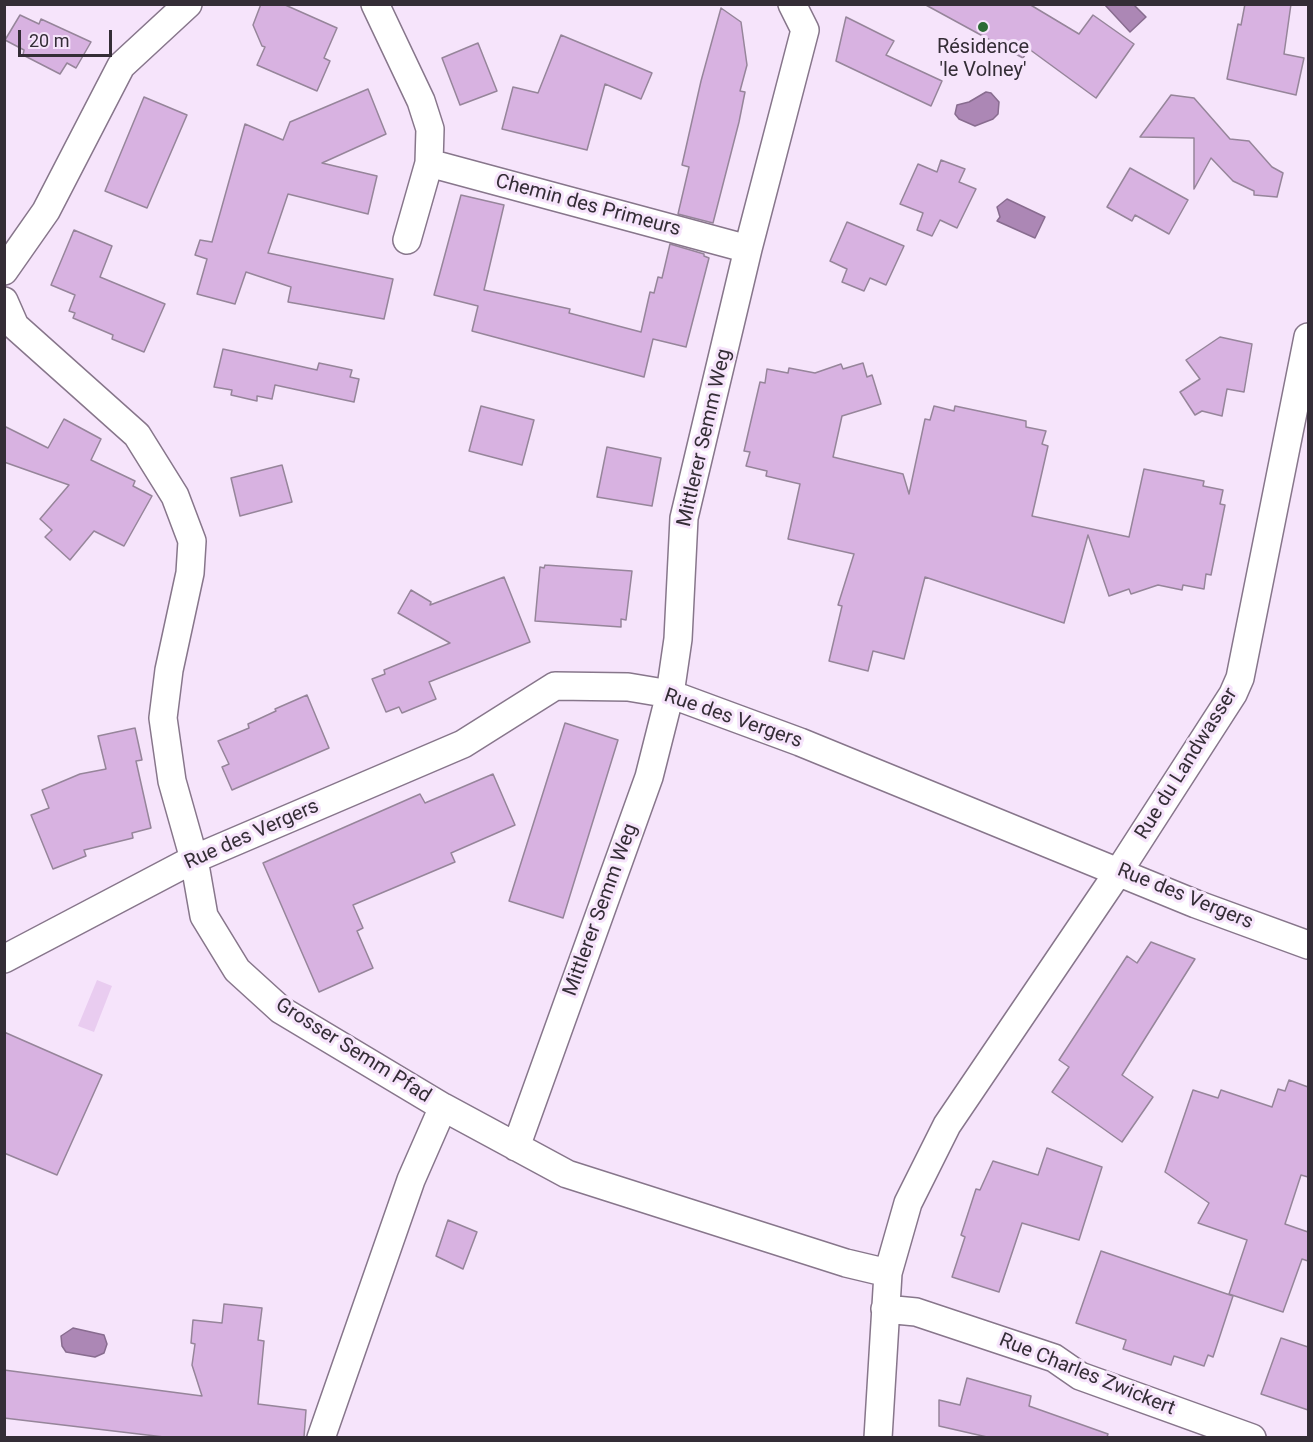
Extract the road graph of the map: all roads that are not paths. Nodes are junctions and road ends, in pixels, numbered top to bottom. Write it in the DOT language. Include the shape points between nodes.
graph roads {
  1 [pos="188,4"];
  2 [pos="375,4"];
  3 [pos="792,4"];
  4 [pos="429,163"];
  5 [pos="406,240"];
  6 [pos="748,249"];
  7 [pos="4,271"];
  8 [pos="4,301"];
  9 [pos="1308,337"];
  10 [pos="670,694"];
  11 [pos="194,859"];
  12 [pos="1119,871"];
  13 [pos="1308,945"];
  14 [pos="4,959"];
  15 [pos="443,1107"];
  16 [pos="516,1147"];
  17 [pos="888,1273"];
  18 [pos="885,1309"];
  19 [pos="321,1437"];
  20 [pos="878,1437"];
  21 [pos="1252,1437"];
  1 -- 7 [label="street" via="121,66 46,211"];
  2 -- 4 [label="street" via="421,101 430,129"];
  3 -- 6 [label="street, Mittlerer Semm Weg" via="805,30"];
  4 -- 5 [label="street"];
  4 -- 6 [label="street, Chemin des Primeurs"];
  6 -- 10 [label="street, Mittlerer Semm Weg" via="683,526 678,639"];
  8 -- 11 [label="street, Grosser Semm Pfad" via="15,327 137,435 175,496 192,542 190,573 163,718 172,781"];
  9 -- 12 [label="street, Rue du Landwasser" via="1240,678"];
  10 -- 11 [label="street, Rue des Vergers" via="628,687 555,686 463,744"];
  10 -- 12 [label="street, Rue des Vergers" via="800,742"];
  10 -- 16 [label="street, Mittlerer Semm Weg" via="649,777"];
  11 -- 14 [label="street, Rue des Vergers"];
  11 -- 15 [label="street, Grosser Semm Pfad" via="204,916 237,970 281,1010"];
  12 -- 13 [label="street, Rue des Vergers"];
  12 -- 17 [label="street, Rue du Landwasser" via="947,1125 908,1203"];
  15 -- 16 [label="street, Grosser Semm Pfad"];
  15 -- 19 [label="street, Grosser Semm Pfad" via="411,1180"];
  16 -- 17 [label="street, Grosser Semm Pfad" via="567,1174"];
  17 -- 18 [label="street"];
  18 -- 20 [label="street"];
  18 -- 21 [label="street, Rue Charles Zwickert" via="916,1312 1054,1358 1080,1376"];
}
